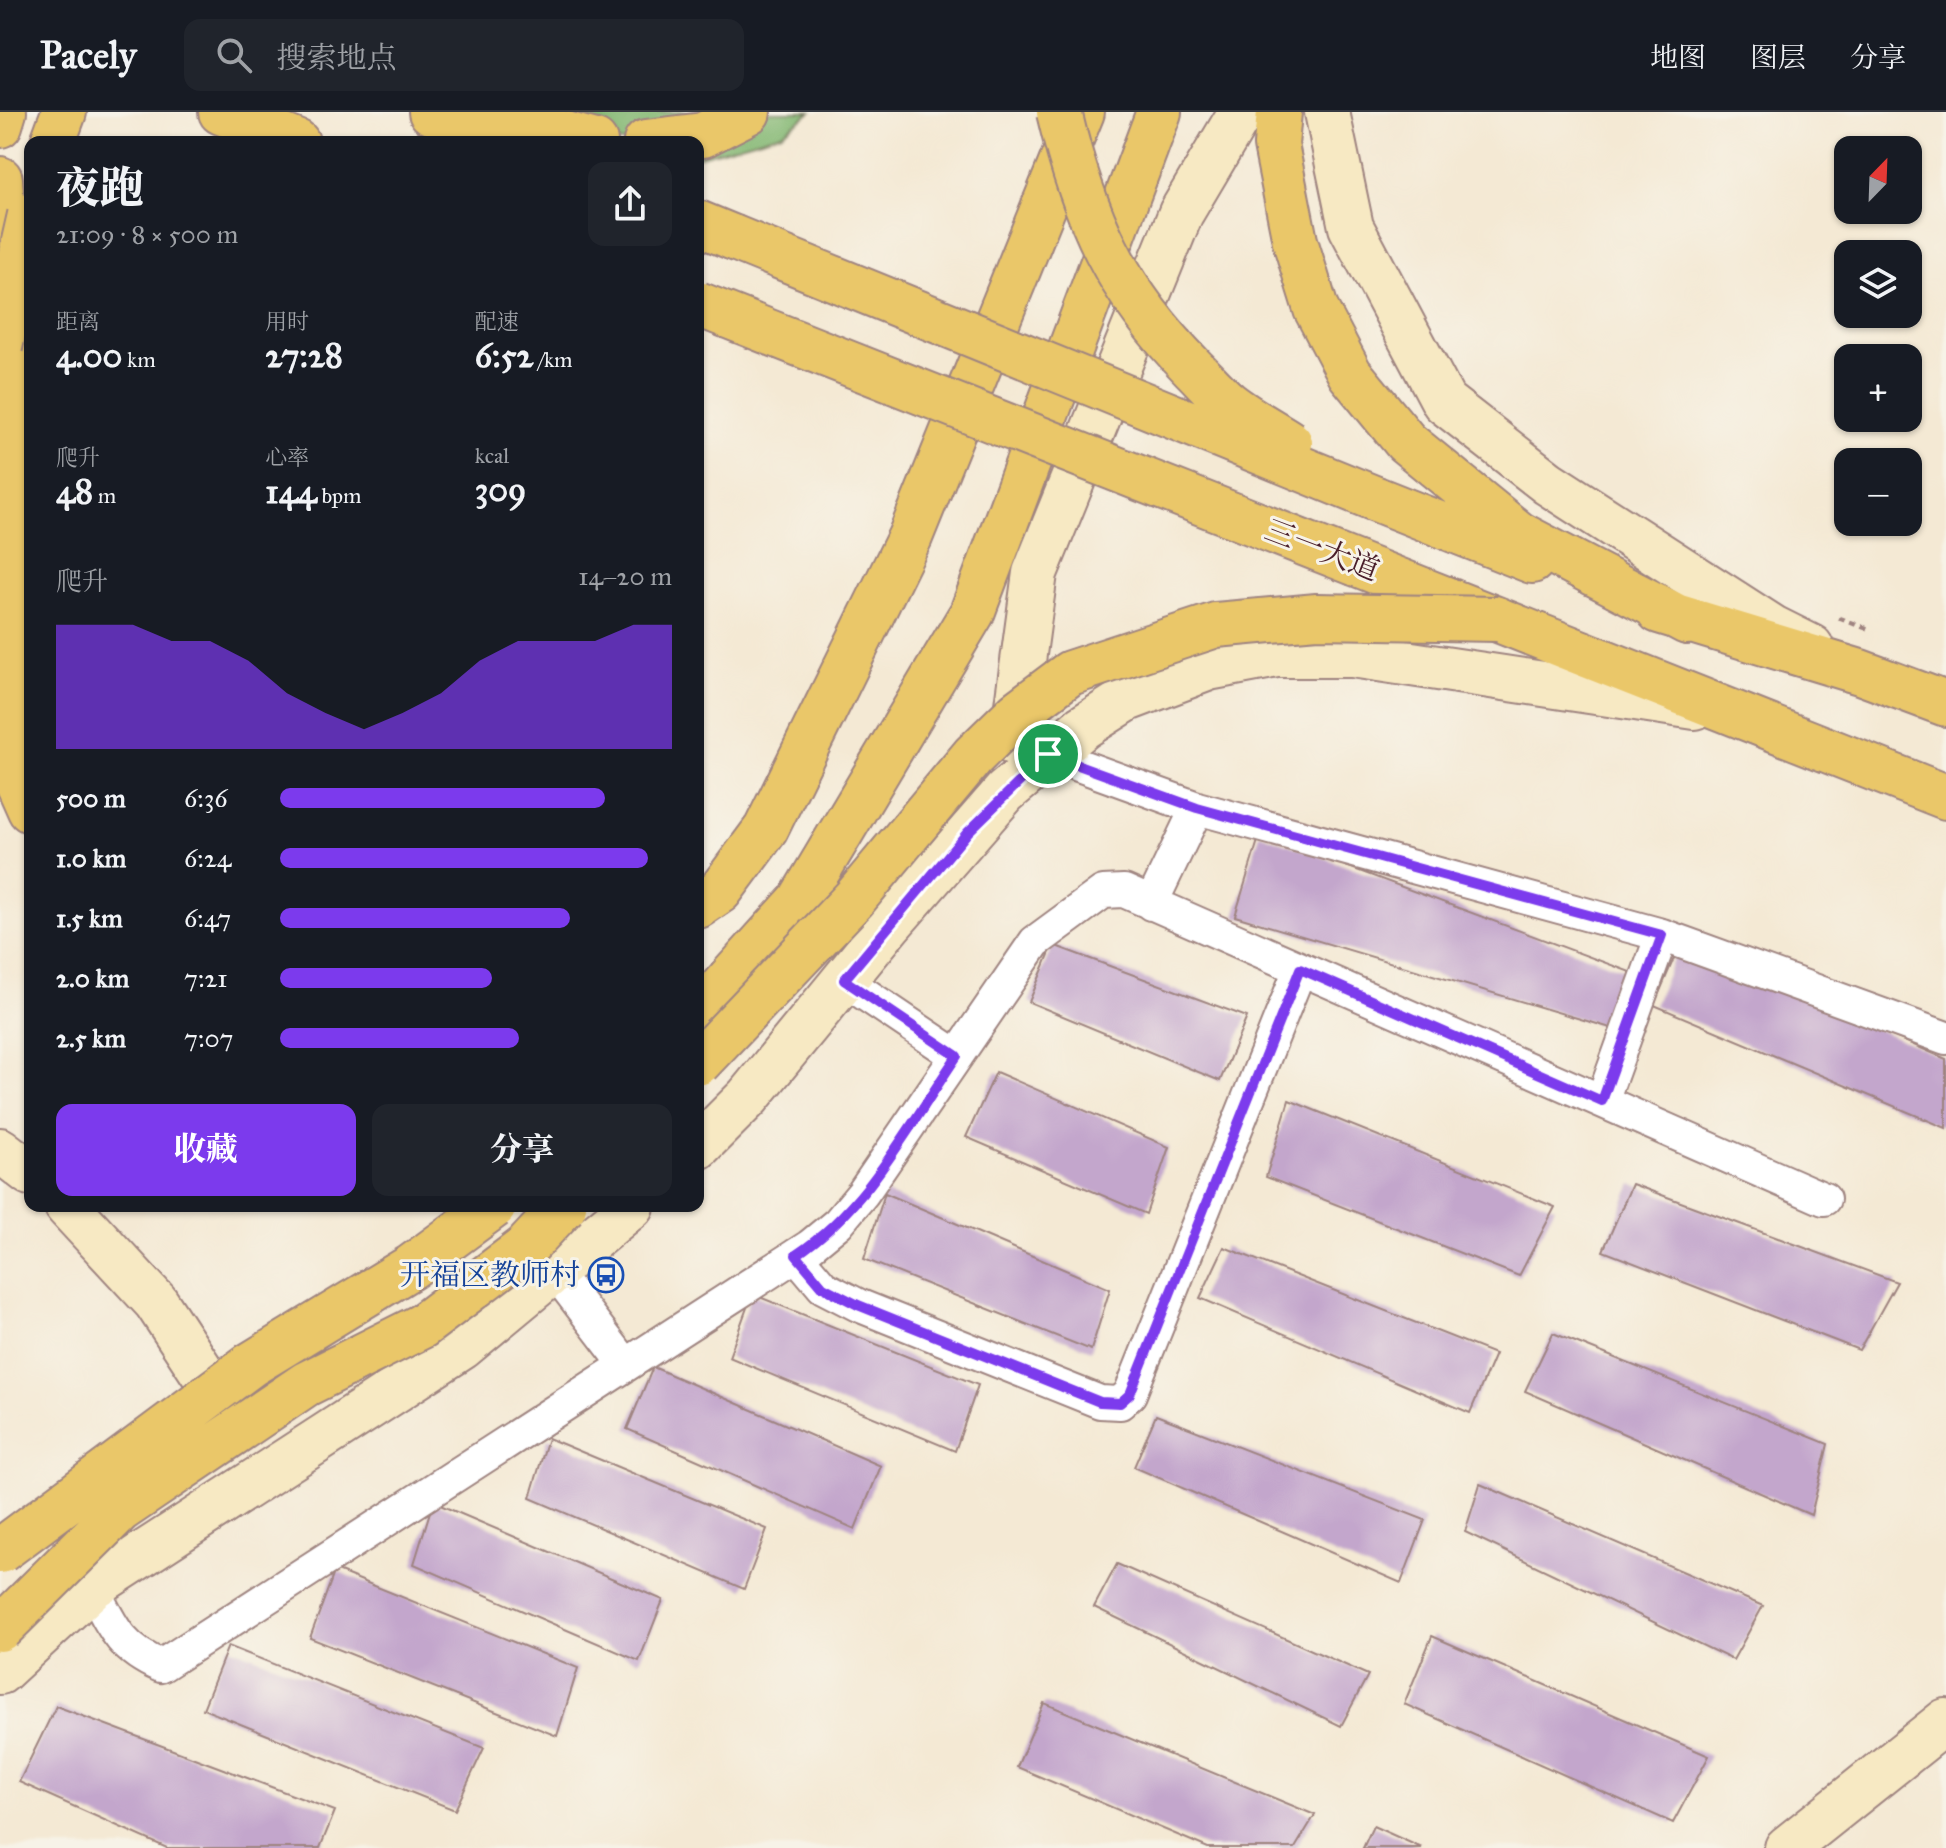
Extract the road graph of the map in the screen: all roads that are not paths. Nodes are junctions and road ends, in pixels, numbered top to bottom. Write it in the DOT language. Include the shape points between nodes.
graph roads {
  1 [pos="4,112"];
  2 [pos="64,112"];
  3 [pos="221,112"];
  4 [pos="431,112"];
  5 [pos="485,112"];
  6 [pos="748,112"];
  7 [pos="1059,112"];
  8 [pos="1082,112"];
  9 [pos="1159,112"];
  10 [pos="1241,112"];
  11 [pos="1279,112"];
  12 [pos="1327,112"];
  13 [pos="0,125"];
  14 [pos="55,136"];
  15 [pos="282,136"];
  16 [pos="489,136"];
  17 [pos="573,136"];
  18 [pos="695,136"];
  19 [pos="0,179"];
  20 [pos="715,230"];
  21 [pos="24,241"];
  22 [pos="704,306"];
  23 [pos="0,347"];
  24 [pos="1376,499"];
  25 [pos="1497,619"];
  26 [pos="1687,622"];
  27 [pos="1860,672"];
  28 [pos="1946,704"];
  29 [pos="1748,716"];
  30 [pos="1048,754"];
  31 [pos="1005,792"];
  32 [pos="24,796"];
  33 [pos="1946,797"];
  34 [pos="1197,808"];
  35 [pos="800,901"];
  36 [pos="704,902"];
  37 [pos="1151,904"];
  38 [pos="1662,935"];
  39 [pos="1300,969"];
  40 [pos="704,976"];
  41 [pos="844,980"];
  42 [pos="704,1007"];
  43 [pos="1946,1038"];
  44 [pos="957,1056"];
  45 [pos="704,1057"];
  46 [pos="1602,1101"];
  47 [pos="704,1141"];
  48 [pos="0,1150"];
  49 [pos="24,1168"];
  50 [pos="1824,1199"];
  51 [pos="73,1212"];
  52 [pos="486,1212"];
  53 [pos="558,1212"];
  54 [pos="625,1212"];
  55 [pos="796,1255"];
  56 [pos="555,1272"];
  57 [pos="626,1365"];
  58 [pos="266,1471"];
  59 [pos="0,1551"];
  60 [pos="92,1587"];
  61 [pos="0,1629"];
  62 [pos="0,1672"];
  63 [pos="1946,1721"];
  64 [pos="1787,1848"];
  1 -- 13 [label="highway"];
  2 -- 14 [label="highway"];
  3 -- 15 [label="highway"];
  4 -- 16 [label="highway"];
  5 -- 17 [label="highway"];
  6 -- 18 [label="highway"];
  7 -- 24 [label="highway, bridge" via="1095,232 1132,296 1170,345 1227,402"];
  8 -- 36 [label="highway" via="910,537 766,829 720,891"];
  9 -- 35 [label="highway" via="972,613"];
  10 -- 31 [label="street" via="1181,213 1035,573"];
  11 -- 26 [label="highway" via="1276,145 1295,241 1316,309 1350,374 1406,442 1519,534"];
  12 -- 27 [label="street" via="1351,227 1444,402 1548,483 1773,628"];
  19 -- 32 [label="highway" via="19,444 6,586 6,756"];
  20 -- 24 [label="highway, bridge"];
  21 -- 23 [label="highway, bridge"];
  22 -- 25 [label="highway, 三一大道, bridge"];
  24 -- 26 [label="highway"];
  25 -- 29 [label="highway, 三一大道"];
  25 -- 45 [label="highway, bridge" via="1317,616 1216,625 1070,673 1018,712 973,756 854,899"];
  26 -- 27 [label="highway"];
  27 -- 28 [label="highway"];
  29 -- 30 [label="street" via="1352,655 1277,655 1209,668 1127,699"];
  29 -- 33 [label="highway, 三一大道"];
  30 -- 31 [label="street"];
  30 -- 34 [label="street"];
  31 -- 41 [label="street"];
  34 -- 37 [label="street"];
  34 -- 38 [label="street"];
  35 -- 40 [label="highway"];
  35 -- 42 [label="highway"];
  37 -- 39 [label="street"];
  37 -- 44 [label="street" via="1124,891 1103,892 1053,926 1035,942"];
  38 -- 43 [label="street"];
  38 -- 46 [label="street"];
  39 -- 46 [label="street"];
  39 -- 55 [label="street" via="1130,1394 1120,1403 1100,1402 858,1305 823,1287"];
  41 -- 44 [label="street"];
  41 -- 47 [label="street" via="748,1097"];
  44 -- 55 [label="street" via="863,1193 838,1223"];
  46 -- 50 [label="street"];
  48 -- 49 [label="street"];
  51 -- 58 [label="street" via="156,1302"];
  52 -- 59 [label="highway, bridge" via="411,1267 250,1365"];
  53 -- 61 [label="highway, bridge" via="525,1248 422,1326 306,1384 120,1510"];
  54 -- 56 [label="street"];
  55 -- 57 [label="street"];
  56 -- 57 [label="street"];
  56 -- 58 [label="street" via="462,1347"];
  57 -- 60 [label="street" via="161,1666 136,1656 119,1639"];
  58 -- 60 [label="street"];
  60 -- 62 [label="street"];
  63 -- 64 [label="street"];
}
